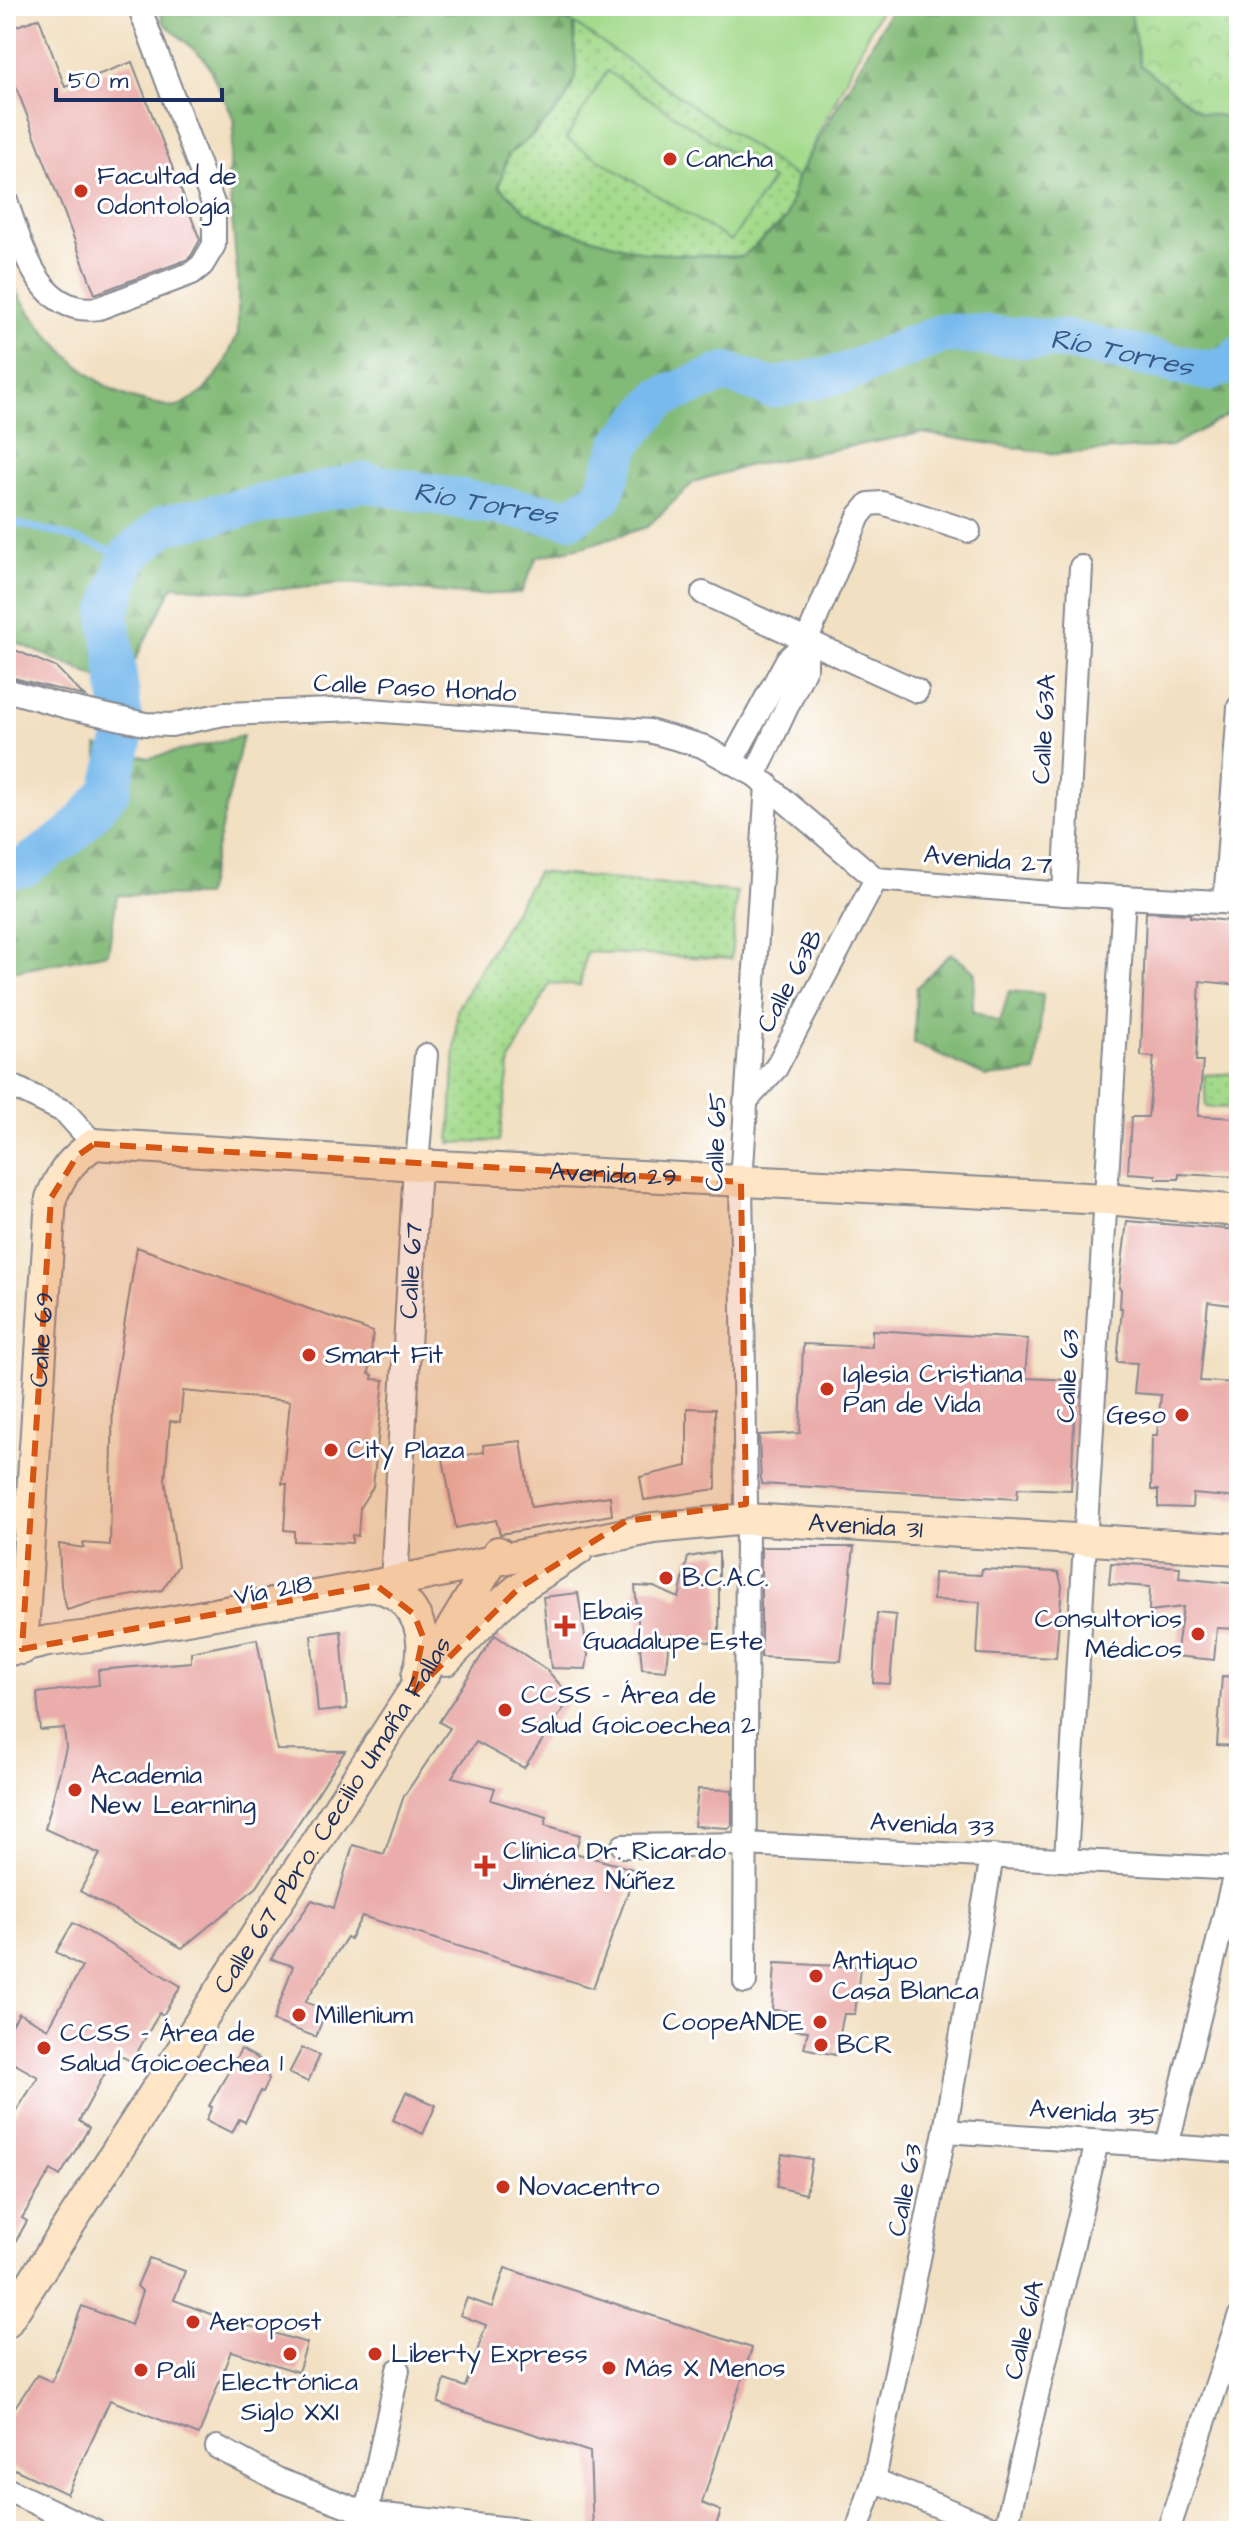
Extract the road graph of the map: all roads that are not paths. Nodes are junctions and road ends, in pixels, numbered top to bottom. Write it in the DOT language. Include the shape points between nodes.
graph roads {
  1 [pos="139,6"];
  2 [pos="6,201"];
  3 [pos="969,531"];
  4 [pos="1081,567"];
  5 [pos="703,593"];
  6 [pos="806,642"];
  7 [pos="6,690"];
  8 [pos="917,691"];
  9 [pos="1239,711"];
  10 [pos="732,761"];
  11 [pos="761,779"];
  12 [pos="876,879"];
  13 [pos="1064,894"];
  14 [pos="1124,897"];
  15 [pos="1232,903"];
  16 [pos="426,1055"];
  17 [pos="6,1083"];
  18 [pos="745,1102"];
  19 [pos="94,1144"];
  20 [pos="417,1165"];
  21 [pos="741,1182"];
  22 [pos="1106,1199"];
  23 [pos="1239,1211"];
  24 [pos="746,1511"];
  25 [pos="1239,1529"];
  26 [pos="1086,1530"];
  27 [pos="595,1540"];
  28 [pos="1239,1549"];
  29 [pos="497,1557"];
  30 [pos="388,1578"];
  31 [pos="25,1647"];
  32 [pos="411,1695"];
  33 [pos="745,1844"];
  34 [pos="623,1846"];
  35 [pos="992,1856"];
  36 [pos="1066,1859"];
  37 [pos="1238,1869"];
  38 [pos="745,1982"];
  39 [pos="945,2131"];
  40 [pos="1097,2142"];
  41 [pos="1167,2146"];
  42 [pos="1239,2151"];
  43 [pos="1239,2317"];
  44 [pos="6,2323"];
  45 [pos="398,2370"];
  46 [pos="217,2447"];
  47 [pos="874,2480"];
  48 [pos="6,2489"];
  49 [pos="364,2522"];
  50 [pos="521,2530"];
  51 [pos="94,2531"];
  52 [pos="857,2531"];
  53 [pos="999,2531"];
  54 [pos="1005,2531"];
  55 [pos="1168,2531"];
  1 -- 2 [label="street" via="214,206 214,245 202,265 99,308 74,306 41,285 33,273"];
  3 -- 6 [label="street, Calle 65" via="882,503 869,504 859,516"];
  4 -- 13 [label="street, Calle 63A"];
  5 -- 6 [label="street"];
  6 -- 8 [label="street"];
  6 -- 10 [label="street, Calle 65" via="787,660"];
  6 -- 11 [label="street, Calle 65" via="806,666"];
  7 -- 10 [label="street, Calle Paso Hondo" via="145,724 171,725 224,714 357,709 649,731"];
  9 -- 15 [label="street"];
  10 -- 11 [label="street, Calle Paso Hondo"];
  11 -- 12 [label="street"];
  11 -- 18 [label="street, Calle 65"];
  12 -- 13 [label="street, Avenida 27"];
  12 -- 18 [label="street, Calle 63B" via="776,1068"];
  13 -- 14 [label="street, Avenida 27"];
  14 -- 15 [label="street, Avenida 27"];
  14 -- 22 [label="street, Calle 63"];
  16 -- 20 [label="street, Calle 67"];
  17 -- 19 [label="street" via="65,1112"];
  18 -- 21 [label="street, Calle 65"];
  19 -- 20 [label="main road, Avenida 29"];
  19 -- 31 [label="main road, Calle 69" via="62,1173 51,1198"];
  20 -- 21 [label="main road, Avenida 29"];
  20 -- 30 [label="street, Calle 67"];
  21 -- 22 [label="main road, Avenida 29"];
  21 -- 24 [label="street, Calle 65"];
  22 -- 23 [label="main road, Avenida 29"];
  22 -- 26 [label="street, Calle 63"];
  24 -- 26 [label="main road, Avenida 31"];
  24 -- 27 [label="main road, Avenida 31"];
  24 -- 29 [label="main road, Avenida 31" via="651,1516"];
  24 -- 33 [label="street, Calle 65"];
  25 -- 26 [label="main road, Avenida 31"];
  26 -- 28 [label="main road, Avenida 31"];
  26 -- 36 [label="street, Calle 63"];
  27 -- 29 [label="main road, Avenida 31"];
  27 -- 32 [label="main road" via="519,1588"];
  29 -- 30 [label="main road, Vía 218"];
  29 -- 32 [label="main road, Calle 67 Pbro. Cecilio Umaña Fallas"];
  30 -- 31 [label="main road, Vía 218"];
  30 -- 32 [label="main road" via="423,1637 422,1662"];
  32 -- 44 [label="main road, Calle 67 Pbro. Cecilio Umaña Fallas"];
  33 -- 34 [label="street, Avenida 33"];
  33 -- 35 [label="street, Avenida 33"];
  33 -- 38 [label="street, Calle 65"];
  35 -- 36 [label="street, Avenida 33"];
  35 -- 39 [label="street, Calle 63"];
  36 -- 37 [label="street, Avenida 33"];
  37 -- 41 [label="street"];
  39 -- 40 [label="street, Avenida 35"];
  39 -- 47 [label="street, Calle 63"];
  40 -- 41 [label="street, Avenida 35"];
  40 -- 54 [label="street, Calle 61A"];
  41 -- 42 [label="street, Avenida 35"];
  43 -- 55 [label="street"];
  45 -- 49 [label="street"];
  46 -- 49 [label="street"];
  47 -- 52 [label="street, Calle 63"];
  47 -- 53 [label="street"];
  48 -- 51 [label="street"];
  49 -- 50 [label="street"];
}
